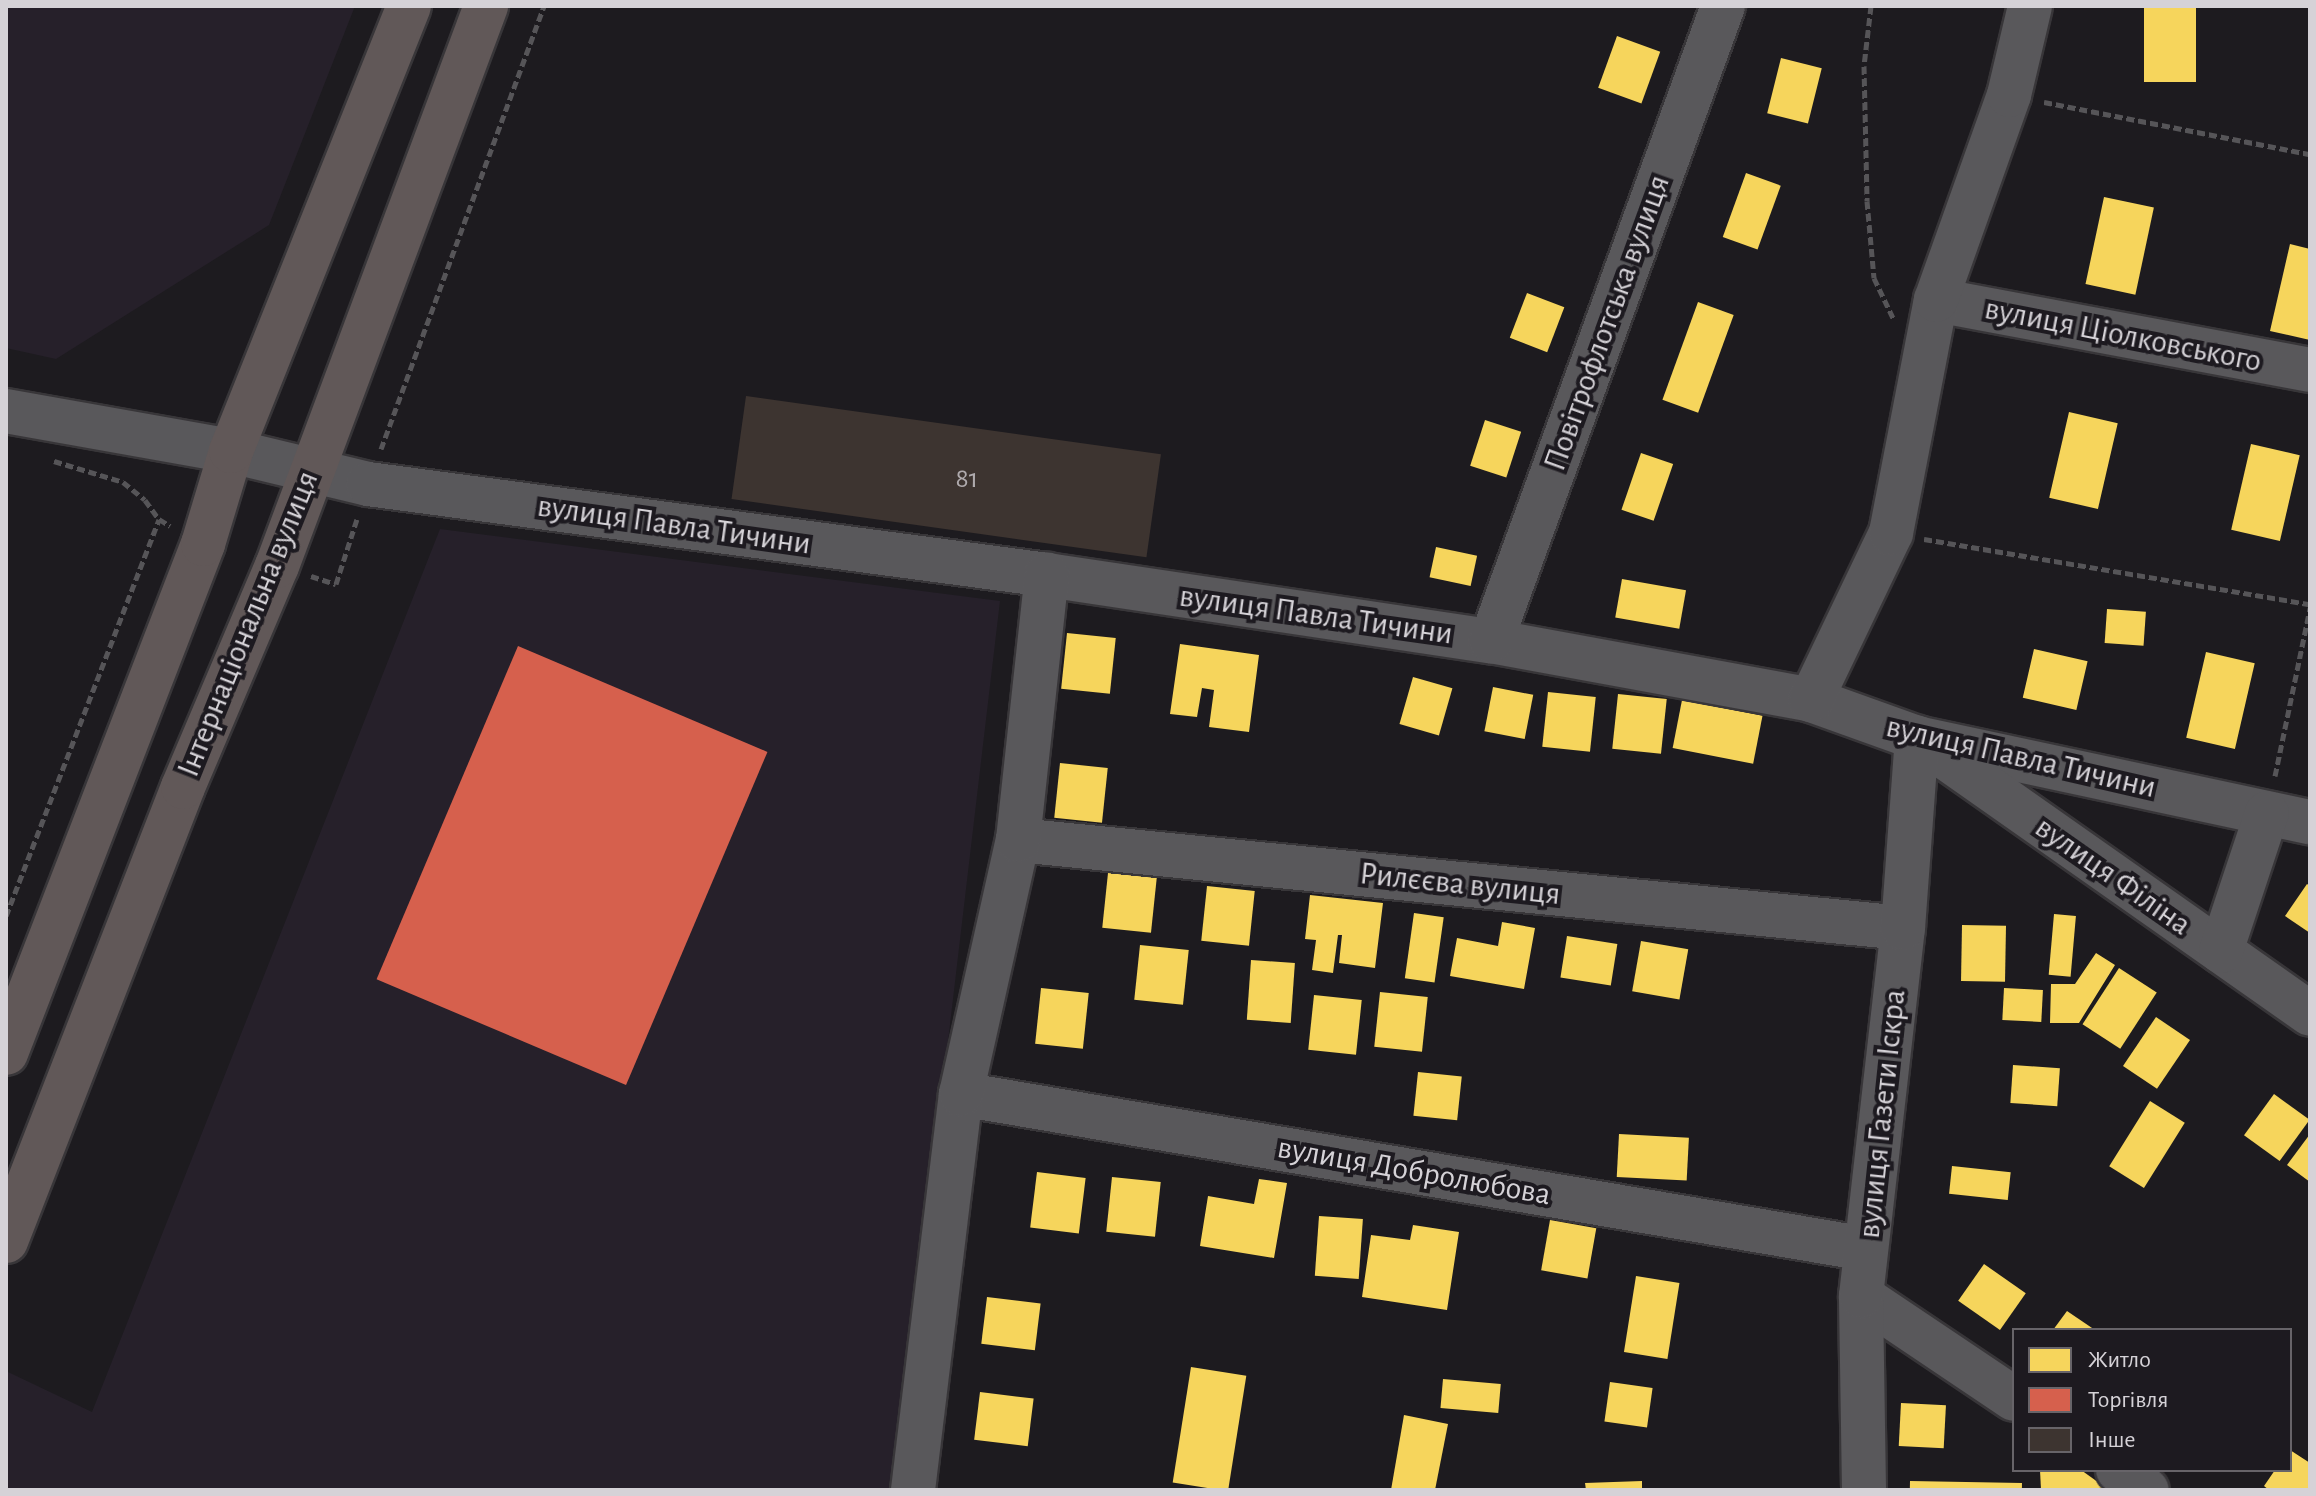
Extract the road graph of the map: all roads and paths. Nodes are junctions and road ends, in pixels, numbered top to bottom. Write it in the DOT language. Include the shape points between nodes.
graph roads {
  1 [pos="409,6"];
  2 [pos="486,6"];
  3 [pos="544,6"];
  4 [pos="1723,6"];
  5 [pos="1871,6"];
  6 [pos="2030,6"];
  7 [pos="2009,95"];
  8 [pos="2310,154"];
  9 [pos="1936,300"];
  10 [pos="2310,370"];
  11 [pos="1920,375"];
  12 [pos="6,411"];
  13 [pos="231,451"];
  14 [pos="309,471"];
  15 [pos="368,484"];
  16 [pos="159,519"];
  17 [pos="1891,533"];
  18 [pos="1047,575"];
  19 [pos="336,584"];
  20 [pos="2310,606"];
  21 [pos="1491,641"];
  22 [pos="1811,700"];
  23 [pos="1917,738"];
  24 [pos="2267,813"];
  25 [pos="2310,822"];
  26 [pos="1018,840"];
  27 [pos="6,916"];
  28 [pos="1903,928"];
  29 [pos="2221,951"];
  30 [pos="2310,1014"];
  31 [pos="6,1053"];
  32 [pos="961,1094"];
  33 [pos="6,1241"];
  34 [pos="1866,1249"];
  35 [pos="1861,1296"];
  36 [pos="2012,1398"];
  37 [pos="2121,1472"];
  38 [pos="913,1490"];
  39 [pos="1864,1490"];
  40 [pos="2147,1490"];
  1 -- 13 [label="main road, Інтернаціональна вулиця"];
  2 -- 14 [label="main road, Інтернаціональна вулиця"];
  3 -- 15 [label="path"];
  4 -- 21 [label="street, Повітрофлотська вулиця"];
  5 -- 11 [label="path" via="1864,66 1874,278"];
  6 -- 7 [label="street"];
  7 -- 8 [label="path"];
  7 -- 9 [label="street"];
  9 -- 10 [label="street, вулиця Ціолковського"];
  9 -- 11 [label="street"];
  11 -- 17 [label="street"];
  12 -- 13 [label="street, вулиця Павла Тичини"];
  13 -- 14 [label="street, вулиця Павла Тичини"];
  13 -- 31 [label="main road, Інтернаціональна вулиця" via="198,558"];
  14 -- 15 [label="street, вулиця Павла Тичини"];
  14 -- 33 [label="main road, Інтернаціональна вулиця" via="277,566 183,787"];
  15 -- 18 [label="street, вулиця Павла Тичини"];
  15 -- 19 [label="path"];
  16 -- 27 [label="path"];
  17 -- 20 [label="path"];
  17 -- 22 [label="street"];
  18 -- 21 [label="street, вулиця Павла Тичини"];
  18 -- 26 [label="street"];
  20 -- 24 [label="path"];
  21 -- 22 [label="street, вулиця Павла Тичини"];
  22 -- 23 [label="street, вулиця Павла Тичини"];
  23 -- 24 [label="street, вулиця Павла Тичини"];
  23 -- 28 [label="street, вулиця Газети Іскра"];
  23 -- 29 [label="street, вулиця Філіна"];
  24 -- 25 [label="street, вулиця Павла Тичини"];
  24 -- 29 [label="street"];
  26 -- 28 [label="street, Рилєєва вулиця"];
  26 -- 32 [label="street"];
  28 -- 34 [label="street, вулиця Газети Іскра"];
  29 -- 30 [label="street, вулиця Філіна"];
  32 -- 34 [label="street, вулиця Добролюбова"];
  32 -- 38 [label="street"];
  34 -- 35 [label="street, вулиця Газети Іскра"];
  35 -- 36 [label="street"];
  35 -- 39 [label="street, вулиця Газети Іскра"];
  37 -- 40 [label="street"];
}
